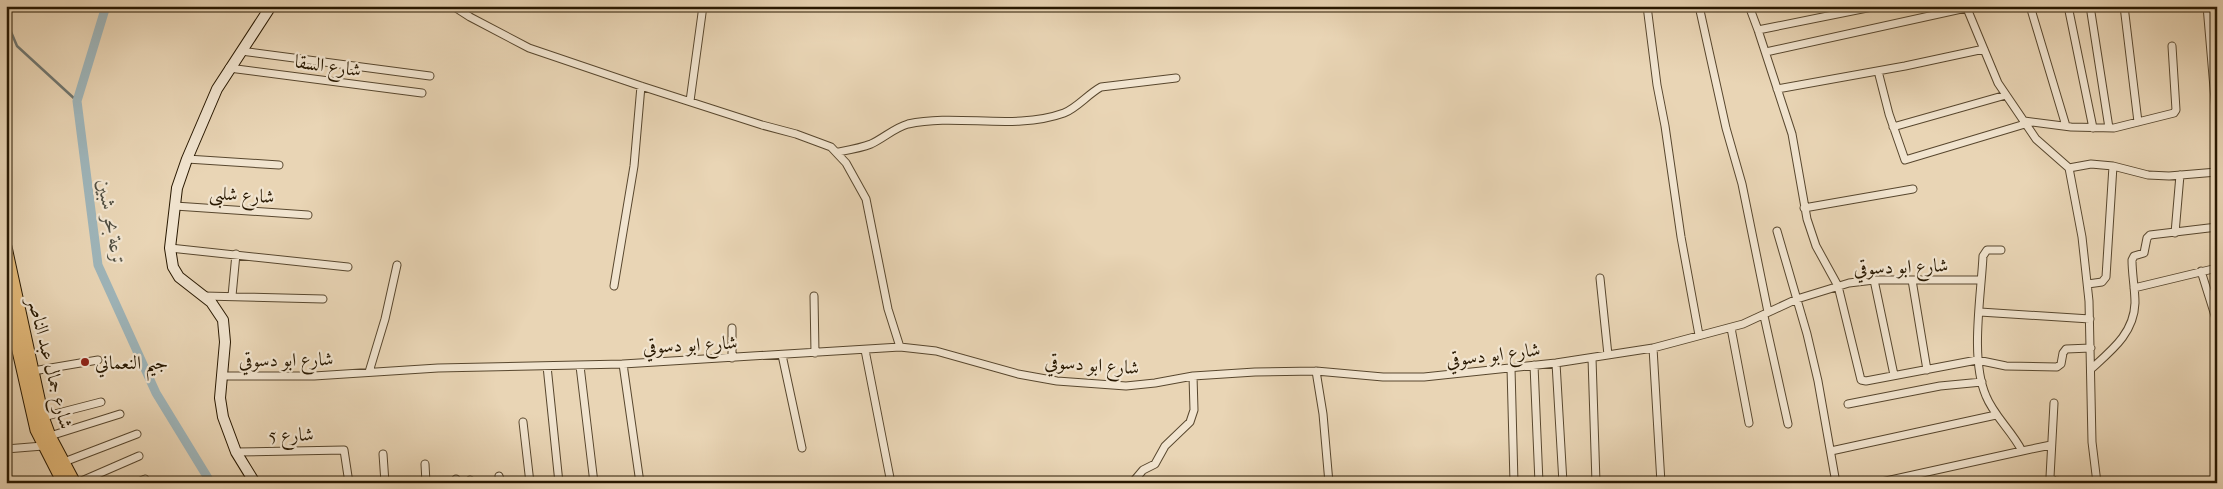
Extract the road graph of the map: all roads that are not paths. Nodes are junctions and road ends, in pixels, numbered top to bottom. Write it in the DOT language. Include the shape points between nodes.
graph roads {
  1 [pos="271,6"];
  2 [pos="453,6"];
  3 [pos="703,6"];
  4 [pos="1647,6"];
  5 [pos="1699,6"];
  6 [pos="1749,6"];
  7 [pos="1877,6"];
  8 [pos="1976,6"];
  9 [pos="2030,6"];
  10 [pos="2068,6"];
  11 [pos="2090,6"];
  12 [pos="2124,6"];
  13 [pos="2206,6"];
  14 [pos="1967,8"];
  15 [pos="1758,30"];
  16 [pos="2172,46"];
  17 [pos="1984,49"];
  18 [pos="242,51"];
  19 [pos="1766,52"];
  20 [pos="229,68"];
  21 [pos="1878,71"];
  22 [pos="430,76"];
  23 [pos="1176,78"];
  24 [pos="641,86"];
  25 [pos="1777,89"];
  26 [pos="422,93"];
  27 [pos="2006,95"];
  28 [pos="690,101"];
  29 [pos="2025,122"];
  30 [pos="2138,122"];
  31 [pos="2217,123"];
  32 [pos="2066,126"];
  33 [pos="1893,127"];
  34 [pos="2093,128"];
  35 [pos="2108,128"];
  36 [pos="838,152"];
  37 [pos="186,159"];
  38 [pos="2217,163"];
  39 [pos="279,165"];
  40 [pos="2113,166"];
  41 [pos="2069,168"];
  42 [pos="2216,172"];
  43 [pos="2180,175"];
  44 [pos="1912,190"];
  45 [pos="175,206"];
  46 [pos="1804,208"];
  47 [pos="308,215"];
  48 [pos="2217,228"];
  49 [pos="1777,231"];
  50 [pos="2175,233"];
  51 [pos="6,246"];
  52 [pos="170,248"];
  53 [pos="2001,250"];
  54 [pos="236,254"];
  55 [pos="397,265"];
  56 [pos="348,267"];
  57 [pos="2217,268"];
  58 [pos="2201,271"];
  59 [pos="1600,278"];
  60 [pos="1874,280"];
  61 [pos="1912,280"];
  62 [pos="1982,280"];
  63 [pos="2088,284"];
  64 [pos="614,286"];
  65 [pos="1838,286"];
  66 [pos="2134,288"];
  67 [pos="203,296"];
  68 [pos="232,296"];
  69 [pos="814,296"];
  70 [pos="6,298"];
  71 [pos="323,299"];
  72 [pos="1797,299"];
  73 [pos="1980,312"];
  74 [pos="1766,314"];
  75 [pos="2090,319"];
  76 [pos="2217,322"];
  77 [pos="732,328"];
  78 [pos="1730,328"];
  79 [pos="1699,335"];
  80 [pos="900,347"];
  81 [pos="1653,348"];
  82 [pos="2091,348"];
  83 [pos="865,350"];
  84 [pos="815,353"];
  85 [pos="782,355"];
  86 [pos="1608,355"];
  87 [pos="732,358"];
  88 [pos="1592,358"];
  89 [pos="98,360"];
  90 [pos="1977,360"];
  91 [pos="1556,363"];
  92 [pos="623,364"];
  93 [pos="1534,365"];
  94 [pos="547,366"];
  95 [pos="580,366"];
  96 [pos="1511,368"];
  97 [pos="2092,369"];
  98 [pos="1927,370"];
  99 [pos="33,371"];
  100 [pos="369,372"];
  101 [pos="1316,372"];
  102 [pos="1894,375"];
  103 [pos="221,376"];
  104 [pos="1193,376"];
  105 [pos="1982,382"];
  106 [pos="101,402"];
  107 [pos="2054,402"];
  108 [pos="1848,404"];
  109 [pos="120,414"];
  110 [pos="1996,415"];
  111 [pos="43,417"];
  112 [pos="523,422"];
  113 [pos="1749,423"];
  114 [pos="1788,424"];
  115 [pos="137,434"];
  116 [pos="50,436"];
  117 [pos="2051,445"];
  118 [pos="42,446"];
  119 [pos="802,448"];
  120 [pos="6,449"];
  121 [pos="2022,450"];
  122 [pos="1831,451"];
  123 [pos="236,452"];
  124 [pos="383,454"];
  125 [pos="139,456"];
  126 [pos="64,462"];
  127 [pos="424,464"];
  128 [pos="145,478"];
  129 [pos="63,483"];
  130 [pos="76,483"];
  131 [pos="136,483"];
  132 [pos="255,483"];
  133 [pos="348,483"];
  134 [pos="385,483"];
  135 [pos="426,483"];
  136 [pos="530,483"];
  137 [pos="559,483"];
  138 [pos="594,483"];
  139 [pos="640,483"];
  140 [pos="891,483"];
  141 [pos="1132,483"];
  142 [pos="1328,483"];
  143 [pos="1514,483"];
  144 [pos="1539,483"];
  145 [pos="1563,483"];
  146 [pos="1596,483"];
  147 [pos="1661,483"];
  148 [pos="1836,483"];
  149 [pos="1877,483"];
  150 [pos="2076,483"];
  151 [pos="2097,483"];
  1 -- 18 [label="main road"];
  2 -- 24 [label="street" via="529,48"];
  3 -- 28 [label="street"];
  4 -- 79 [label="street" via="1681,238"];
  5 -- 74 [label="street" via="1742,184"];
  6 -- 15 [label="street"];
  7 -- 15 [label="street"];
  8 -- 14 [label="street"];
  9 -- 32 [label="street"];
  10 -- 34 [label="street"];
  11 -- 35 [label="street"];
  12 -- 30 [label="street"];
  13 -- 31 [label="street"];
  14 -- 17 [label="street"];
  14 -- 19 [label="street"];
  15 -- 19 [label="street"];
  16 -- 30 [label="street" via="2176,110"];
  17 -- 21 [label="street"];
  17 -- 27 [label="street"];
  18 -- 20 [label="main road"];
  18 -- 22 [label="street"];
  19 -- 25 [label="street"];
  20 -- 26 [label="street, شارع السقا"];
  20 -- 37 [label="main road"];
  21 -- 25 [label="street"];
  21 -- 33 [label="street"];
  23 -- 36 [label="street" via="1101,88 1070,110 1052,116 907,124 872,144"];
  24 -- 28 [label="street"];
  24 -- 64 [label="street" via="634,166"];
  25 -- 46 [label="street" via="1796,150"];
  27 -- 29 [label="street"];
  27 -- 33 [label="street"];
  28 -- 36 [label="street" via="822,142"];
  29 -- 32 [label="street"];
  29 -- 33 [label="street" via="1907,160 1903,158"];
  29 -- 41 [label="street" via="2036,139"];
  30 -- 35 [label="street"];
  32 -- 34 [label="street"];
  34 -- 35 [label="street"];
  36 -- 80 [label="street" via="866,199 888,309"];
  37 -- 39 [label="street"];
  37 -- 45 [label="main road"];
  38 -- 42 [label="street"];
  40 -- 41 [label="street" via="2090,164"];
  40 -- 43 [label="street" via="2148,175"];
  40 -- 63 [label="street" via="2106,277 2102,282"];
  41 -- 63 [label="street"];
  42 -- 43 [label="street"];
  43 -- 50 [label="street"];
  44 -- 46 [label="street"];
  45 -- 47 [label="street, شارع شلبى"];
  45 -- 52 [label="main road"];
  46 -- 65 [label="street" via="1816,246"];
  48 -- 50 [label="street"];
  49 -- 72 [label="street"];
  50 -- 66 [label="street" via="2147,238 2144,252 2132,260"];
  51 -- 99 [label="main road, شارع جمال عبد الناصر"];
  52 -- 54 [label="street"];
  52 -- 67 [label="main road" via="173,267 179,277"];
  53 -- 62 [label="street" via="1984,252"];
  54 -- 56 [label="street"];
  54 -- 68 [label="street"];
  55 -- 100 [label="street"];
  57 -- 58 [label="street"];
  58 -- 66 [label="street"];
  58 -- 76 [label="street"];
  59 -- 86 [label="street"];
  60 -- 61 [label="street, شارع ابو دسوقي"];
  60 -- 65 [label="street, شارع ابو دسوقي"];
  60 -- 102 [label="street"];
  61 -- 62 [label="street, شارع ابو دسوقي"];
  61 -- 98 [label="street"];
  62 -- 73 [label="street"];
  63 -- 75 [label="street"];
  65 -- 72 [label="street, شارع ابو دسوقي"];
  65 -- 102 [label="street" via="1860,380"];
  66 -- 97 [label="street" via="2135,304 2130,327"];
  67 -- 68 [label="street"];
  67 -- 103 [label="main road" via="218,310 223,320 225,336"];
  68 -- 71 [label="street"];
  69 -- 84 [label="street"];
  70 -- 118 [label="main road, شارع جمال عبد الناصر" via="33,420"];
  72 -- 74 [label="street, شارع ابو دسوقي"];
  72 -- 122 [label="street" via="1824,407"];
  73 -- 75 [label="street"];
  73 -- 90 [label="street"];
  74 -- 78 [label="street, شارع ابو دسوقي"];
  74 -- 114 [label="street"];
  75 -- 82 [label="street"];
  77 -- 87 [label="street"];
  78 -- 79 [label="street, شارع ابو دسوقي"];
  78 -- 113 [label="street"];
  79 -- 81 [label="street, شارع ابو دسوقي"];
  80 -- 83 [label="street, شارع ابو دسوقي"];
  80 -- 104 [label="street, شارع ابو دسوقي" via="928,349 1018,374 1057,381 1126,386"];
  81 -- 86 [label="street, شارع ابو دسوقي"];
  81 -- 147 [label="street"];
  82 -- 90 [label="street" via="2066,350 2058,367 2006,366"];
  82 -- 97 [label="street"];
  83 -- 84 [label="street, شارع ابو دسوقي"];
  83 -- 140 [label="street"];
  84 -- 85 [label="street, شارع ابو دسوقي"];
  85 -- 87 [label="street, شارع ابو دسوقي"];
  85 -- 119 [label="street"];
  86 -- 88 [label="street, شارع ابو دسوقي"];
  87 -- 92 [label="street, شارع ابو دسوقي"];
  88 -- 91 [label="street, شارع ابو دسوقي"];
  88 -- 146 [label="street"];
  89 -- 99 [label="street"];
  90 -- 98 [label="street"];
  90 -- 105 [label="street"];
  91 -- 93 [label="street, شارع ابو دسوقي"];
  91 -- 145 [label="street"];
  92 -- 95 [label="street, شارع ابو دسوقي"];
  92 -- 139 [label="street"];
  93 -- 96 [label="street, شارع ابو دسوقي"];
  93 -- 144 [label="street"];
  94 -- 95 [label="street, شارع ابو دسوقي"];
  94 -- 100 [label="street, شارع ابو دسوقي"];
  94 -- 137 [label="street"];
  95 -- 138 [label="street"];
  96 -- 101 [label="street, شارع ابو دسوقي" via="1424,377"];
  96 -- 143 [label="street"];
  97 -- 151 [label="street" via="2092,442"];
  98 -- 102 [label="street"];
  99 -- 111 [label="main road, شارع جمال عبد الناصر"];
  100 -- 103 [label="street, شارع ابو دسوقي" via="299,377"];
  101 -- 104 [label="street, شارع ابو دسوقي"];
  101 -- 142 [label="street"];
  103 -- 123 [label="main road" via="223,417"];
  104 -- 141 [label="street" via="1194,410 1190,422 1165,446 1155,464 1143,470"];
  105 -- 108 [label="street" via="1940,386"];
  105 -- 110 [label="street"];
  106 -- 111 [label="street"];
  107 -- 117 [label="street"];
  109 -- 116 [label="street"];
  110 -- 121 [label="street"];
  110 -- 122 [label="street"];
  111 -- 116 [label="main road, شارع جمال عبد الناصر"];
  112 -- 136 [label="street"];
  115 -- 126 [label="street"];
  116 -- 126 [label="main road, شارع جمال عبد الناصر"];
  117 -- 121 [label="street"];
  117 -- 150 [label="street" via="2051,479"];
  118 -- 120 [label="street"];
  118 -- 129 [label="main road, شارع جمال عبد الناصر"];
  121 -- 149 [label="street"];
  122 -- 148 [label="street"];
  123 -- 132 [label="main road"];
  123 -- 133 [label="street, شارع 5" via="342,450 346,453"];
  124 -- 134 [label="street"];
  125 -- 130 [label="street"];
  126 -- 130 [label="main road, شارع جمال عبد الناصر"];
  127 -- 135 [label="street"];
  128 -- 131 [label="street"];
}
